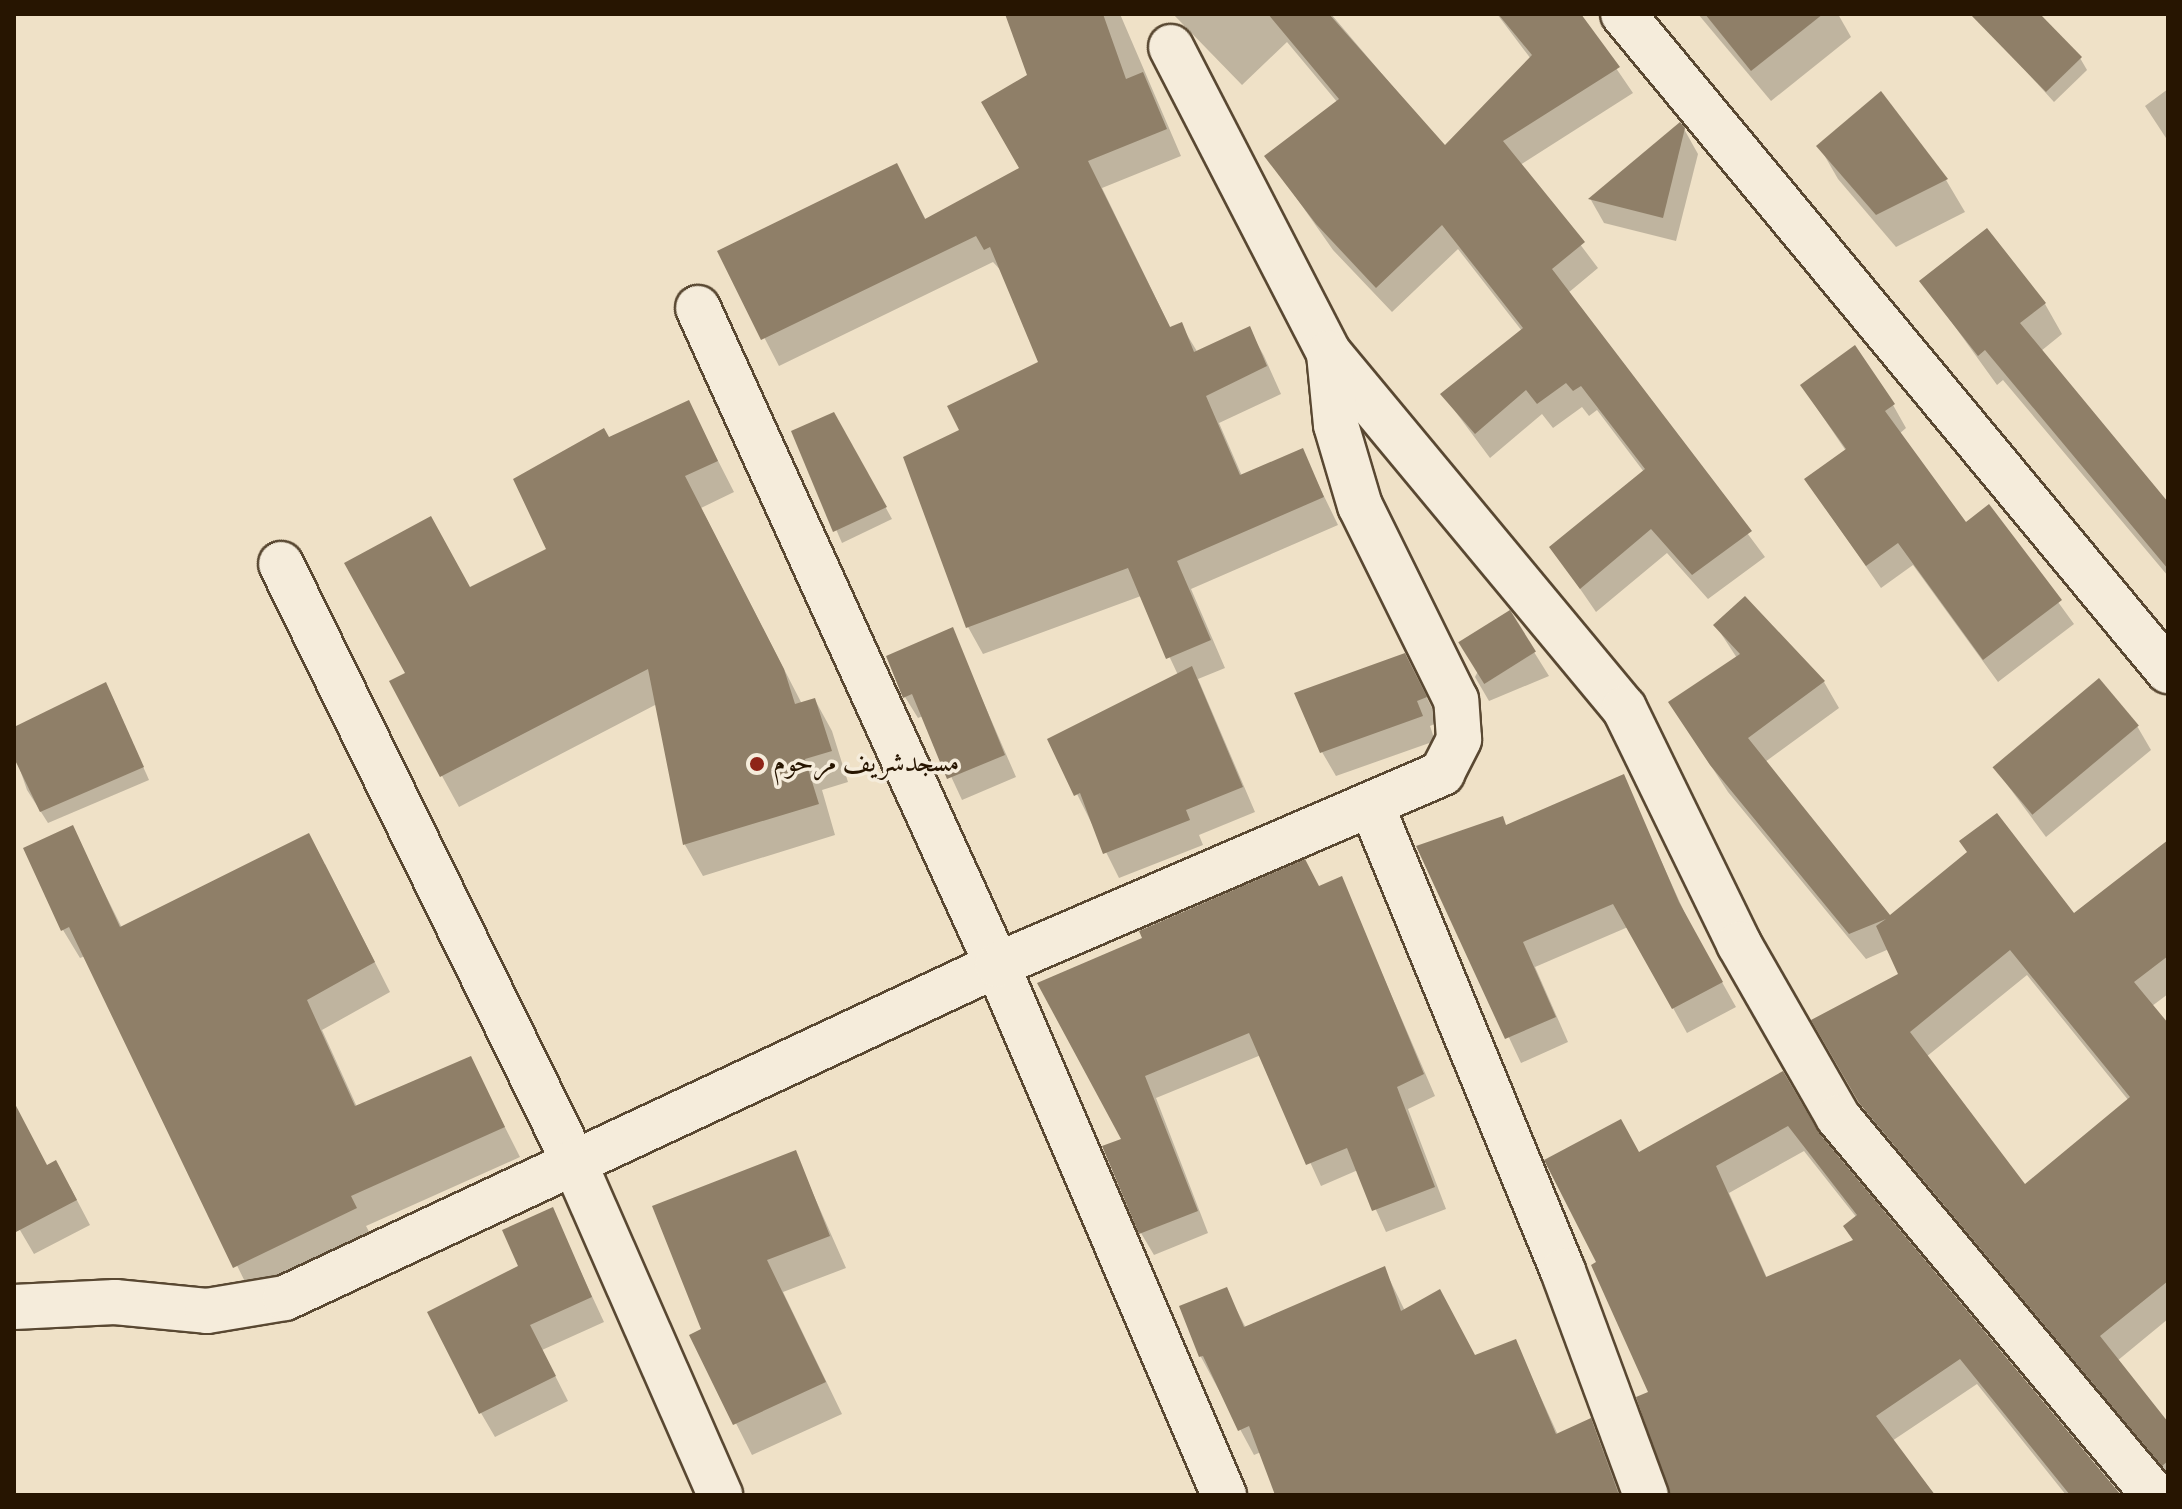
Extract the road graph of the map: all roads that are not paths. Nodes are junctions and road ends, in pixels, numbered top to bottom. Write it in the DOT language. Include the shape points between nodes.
graph roads {
  1 [pos="1623,14"];
  2 [pos="1171,47"];
  3 [pos="698,308"];
  4 [pos="1329,353"];
  5 [pos="281,564"];
  6 [pos="2168,671"];
  7 [pos="1371,804"];
  8 [pos="997,965"];
  9 [pos="574,1162"];
  10 [pos="14,1307"];
  11 [pos="720,1495"];
  12 [pos="1224,1495"];
  13 [pos="1646,1495"];
  14 [pos="2154,1495"];
  1 -- 6 [label="street"];
  2 -- 4 [label="street"];
  3 -- 8 [label="street"];
  4 -- 7 [label="street" via="1336,425 1360,506 1456,700 1459,739 1442,773"];
  4 -- 14 [label="street" via="1624,708 1739,944 1838,1117"];
  5 -- 9 [label="street"];
  7 -- 8 [label="street"];
  7 -- 13 [label="street" via="1563,1271"];
  8 -- 9 [label="street"];
  8 -- 12 [label="street"];
  9 -- 10 [label="street" via="285,1298 207,1311 115,1302"];
  9 -- 11 [label="street"];
}
